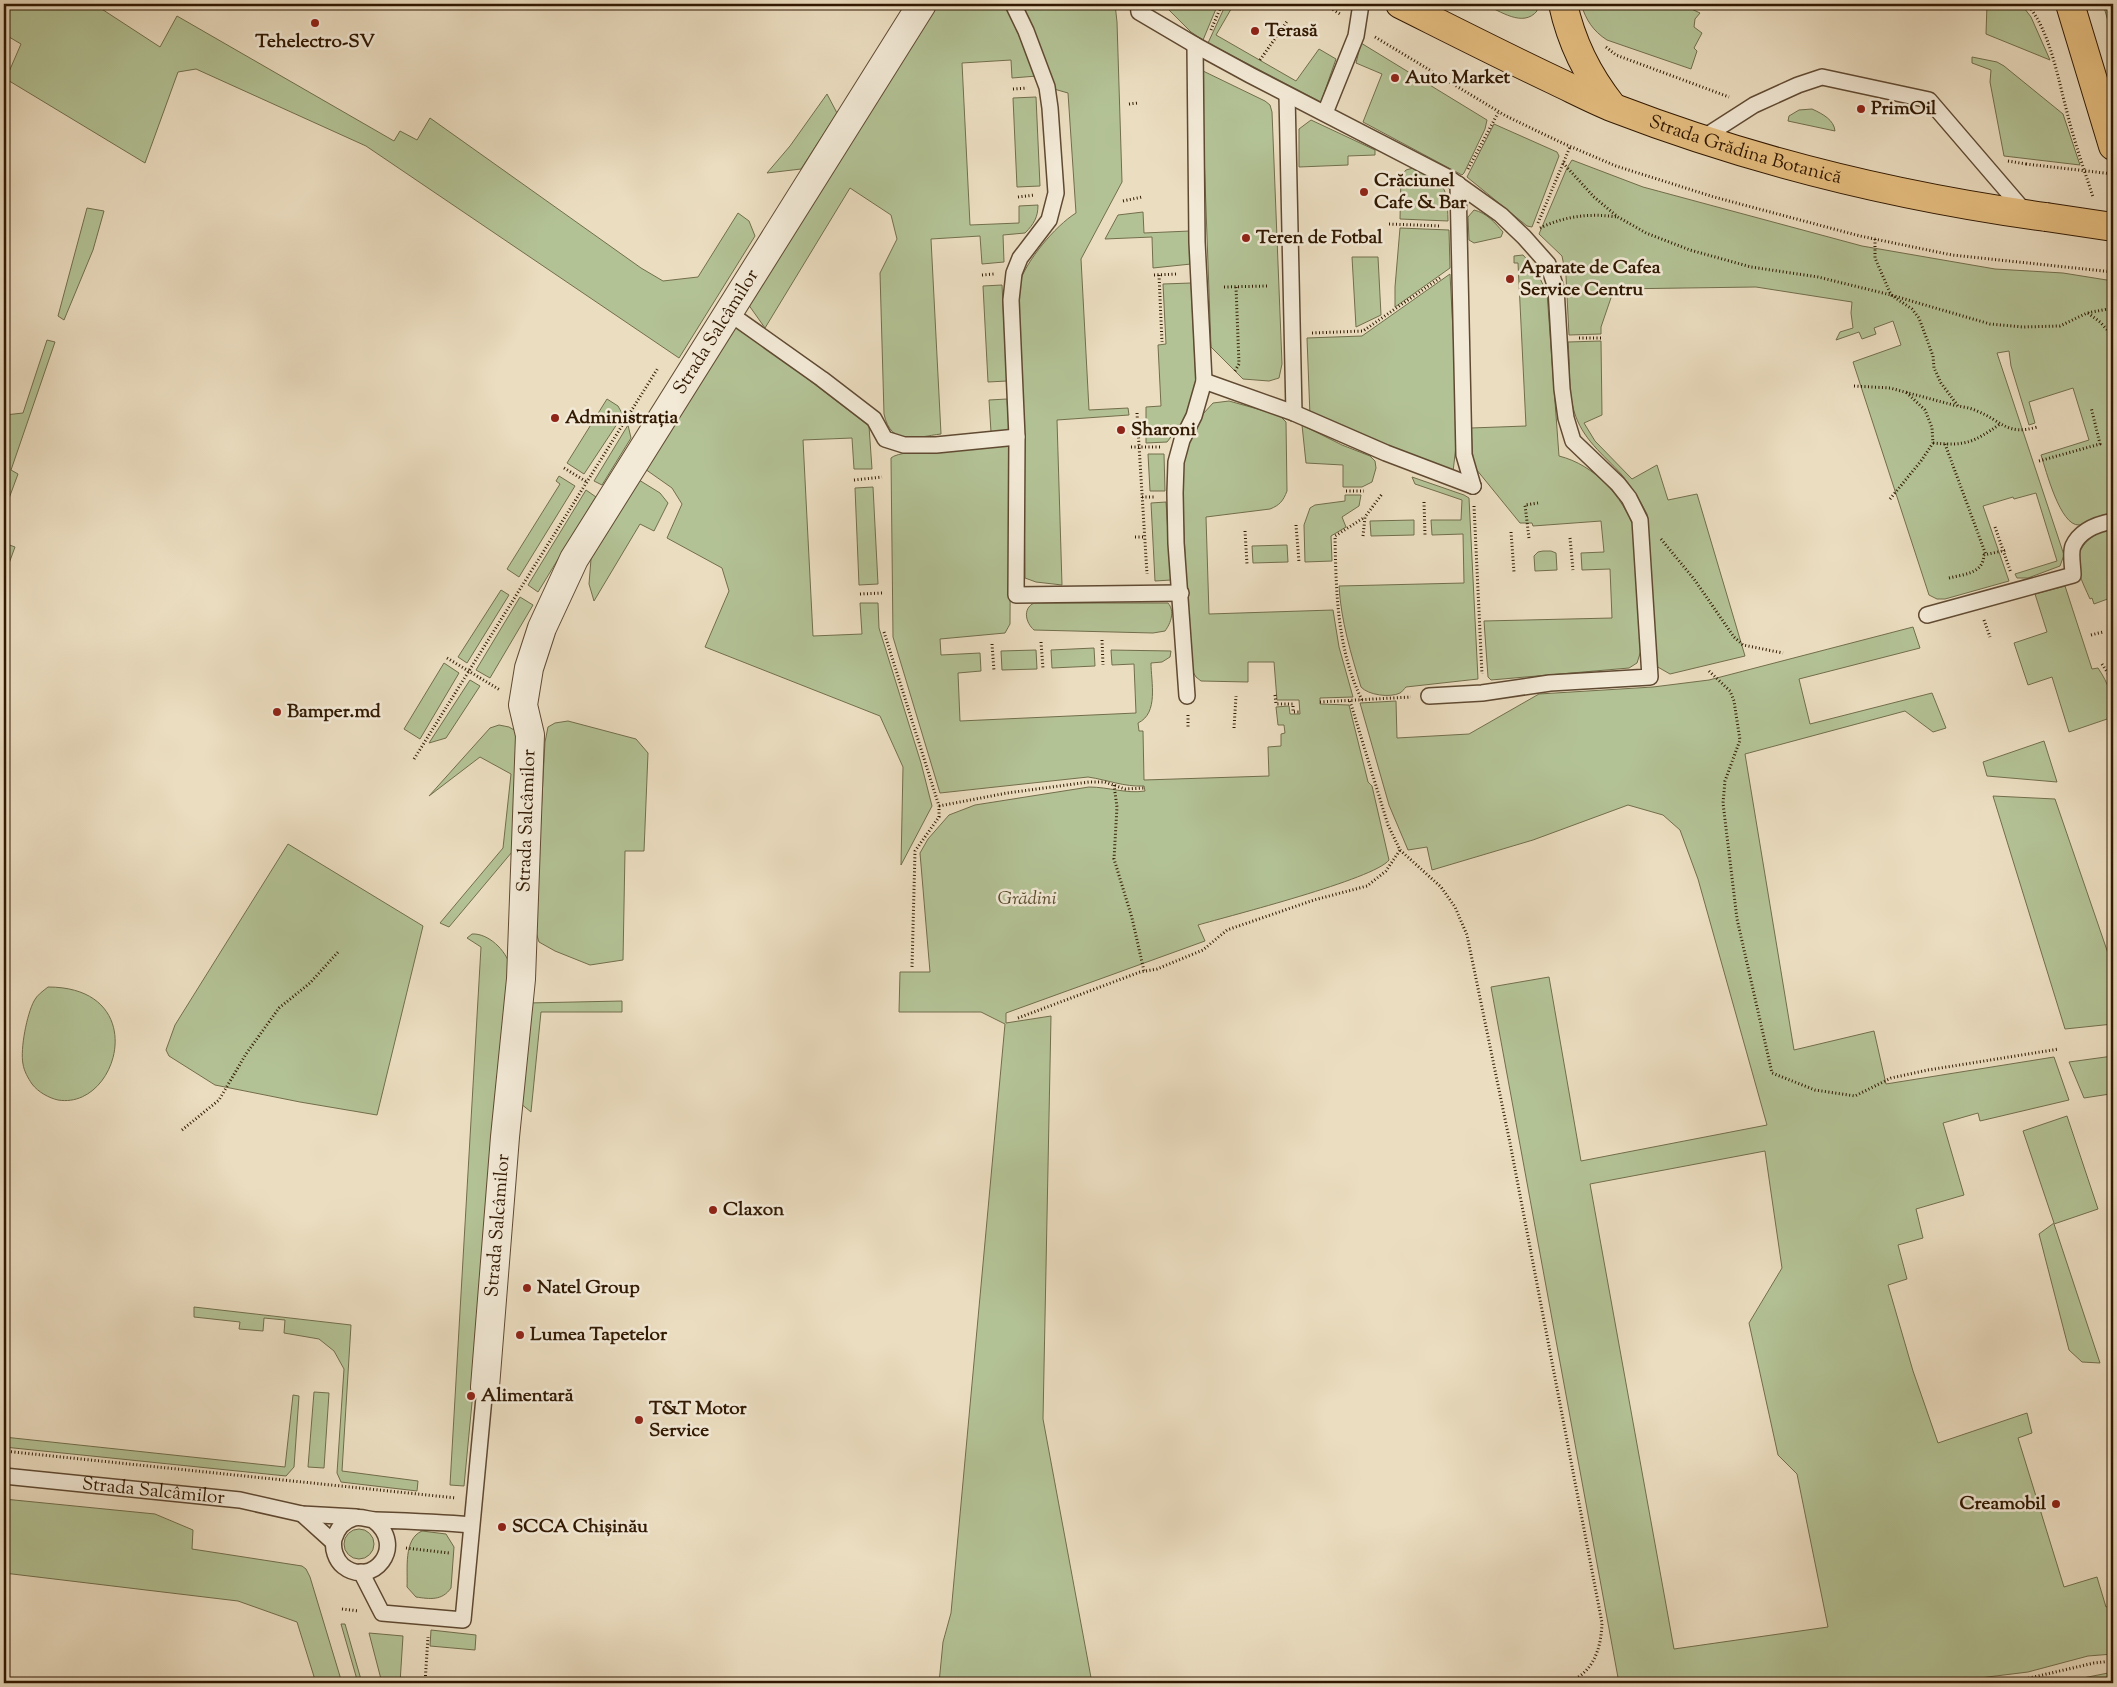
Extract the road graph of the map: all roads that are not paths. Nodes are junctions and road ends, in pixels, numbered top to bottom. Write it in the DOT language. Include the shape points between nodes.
graph roads {
  1 [pos="922,4"];
  2 [pos="1013,4"];
  3 [pos="1138,4"];
  4 [pos="1361,4"];
  5 [pos="1400,4"];
  6 [pos="1563,4"];
  7 [pos="2069,7"];
  8 [pos="1198,47"];
  9 [pos="1287,95"];
  10 [pos="1612,107"];
  11 [pos="1325,113"];
  12 [pos="1701,139"];
  13 [pos="2113,146"];
  14 [pos="1458,184"];
  15 [pos="2036,216"];
  16 [pos="2113,227"];
  17 [pos="729,313"];
  18 [pos="1204,381"];
  19 [pos="1294,413"];
  20 [pos="1017,437"];
  21 [pos="2113,521"];
  22 [pos="1181,594"];
  23 [pos="1926,615"];
  24 [pos="1187,696"];
  25 [pos="1429,696"];
  26 [pos="484,1387"];
  27 [pos="4,1476"];
  28 [pos="302,1514"];
  29 [pos="356,1518"];
  30 [pos="373,1520"];
  31 [pos="472,1524"];
  32 [pos="333,1542"];
  33 [pos="361,1572"];
  1 -- 17 [label="street, Strada Salcâmilor"];
  2 -- 20 [label="lane" via="1046,87 1056,193 1049,220 1020,258 1014,273 1011,300"];
  3 -- 8 [label="lane" via="1139,12"];
  4 -- 11 [label="lane" via="1356,36"];
  5 -- 10 [label="main road, Strada Grădina Botanică"];
  6 -- 10 [label="main road" via="1592,80"];
  7 -- 13 [label="main road"];
  8 -- 9 [label="lane"];
  8 -- 18 [label="lane" via="1197,242"];
  9 -- 11 [label="lane"];
  9 -- 19 [label="lane"];
  10 -- 12 [label="main road, Strada Grădina Botanică"];
  11 -- 14 [label="lane"];
  12 -- 15 [label="main road, Strada Grădina Botanică" via="1892,190"];
  12 -- 15 [label="lane" via="1754,105 1822,77 1929,100"];
  14 -- 19 [label="lane" via="1464,455 1473,486 1386,454"];
  14 -- 25 [label="lane" via="1501,215 1548,264 1556,288 1562,389 1572,441 1618,484 1640,520 1650,676"];
  15 -- 16 [label="main road, Strada Grădina Botanică, bridge"];
  17 -- 20 [label="lane" via="874,419 885,439 904,445 936,445"];
  17 -- 26 [label="street, Strada Salcâmilor" via="574,559 542,628 529,668 523,705 530,735 521,979"];
  18 -- 19 [label="lane"];
  18 -- 22 [label="lane" via="1176,462 1176,543"];
  20 -- 22 [label="lane" via="1016,594"];
  21 -- 23 [label="lane" via="2084,533 2072,547 2073,574"];
  22 -- 24 [label="lane"];
  26 -- 31 [label="lane, Strada Salcâmilor"];
  27 -- 28 [label="lane, Strada Salcâmilor" via="240,1500"];
  28 -- 29 [label="lane, Strada Salcâmilor"];
  28 -- 32 [label="lane, Strada Salcâmilor"];
  29 -- 30 [label="lane, Strada Salcâmilor"];
  29 -- 32 [label="lane" via="340,1526"];
  30 -- 31 [label="lane, Strada Salcâmilor"];
  30 -- 33 [label="lane" via="386,1533 388,1546 385,1559 378,1566"];
  31 -- 33 [label="lane, Strada Salcâmilor" via="463,1620 382,1613"];
  32 -- 33 [label="lane, Strada Salcâmilor" via="337,1560 344,1567"];
}
